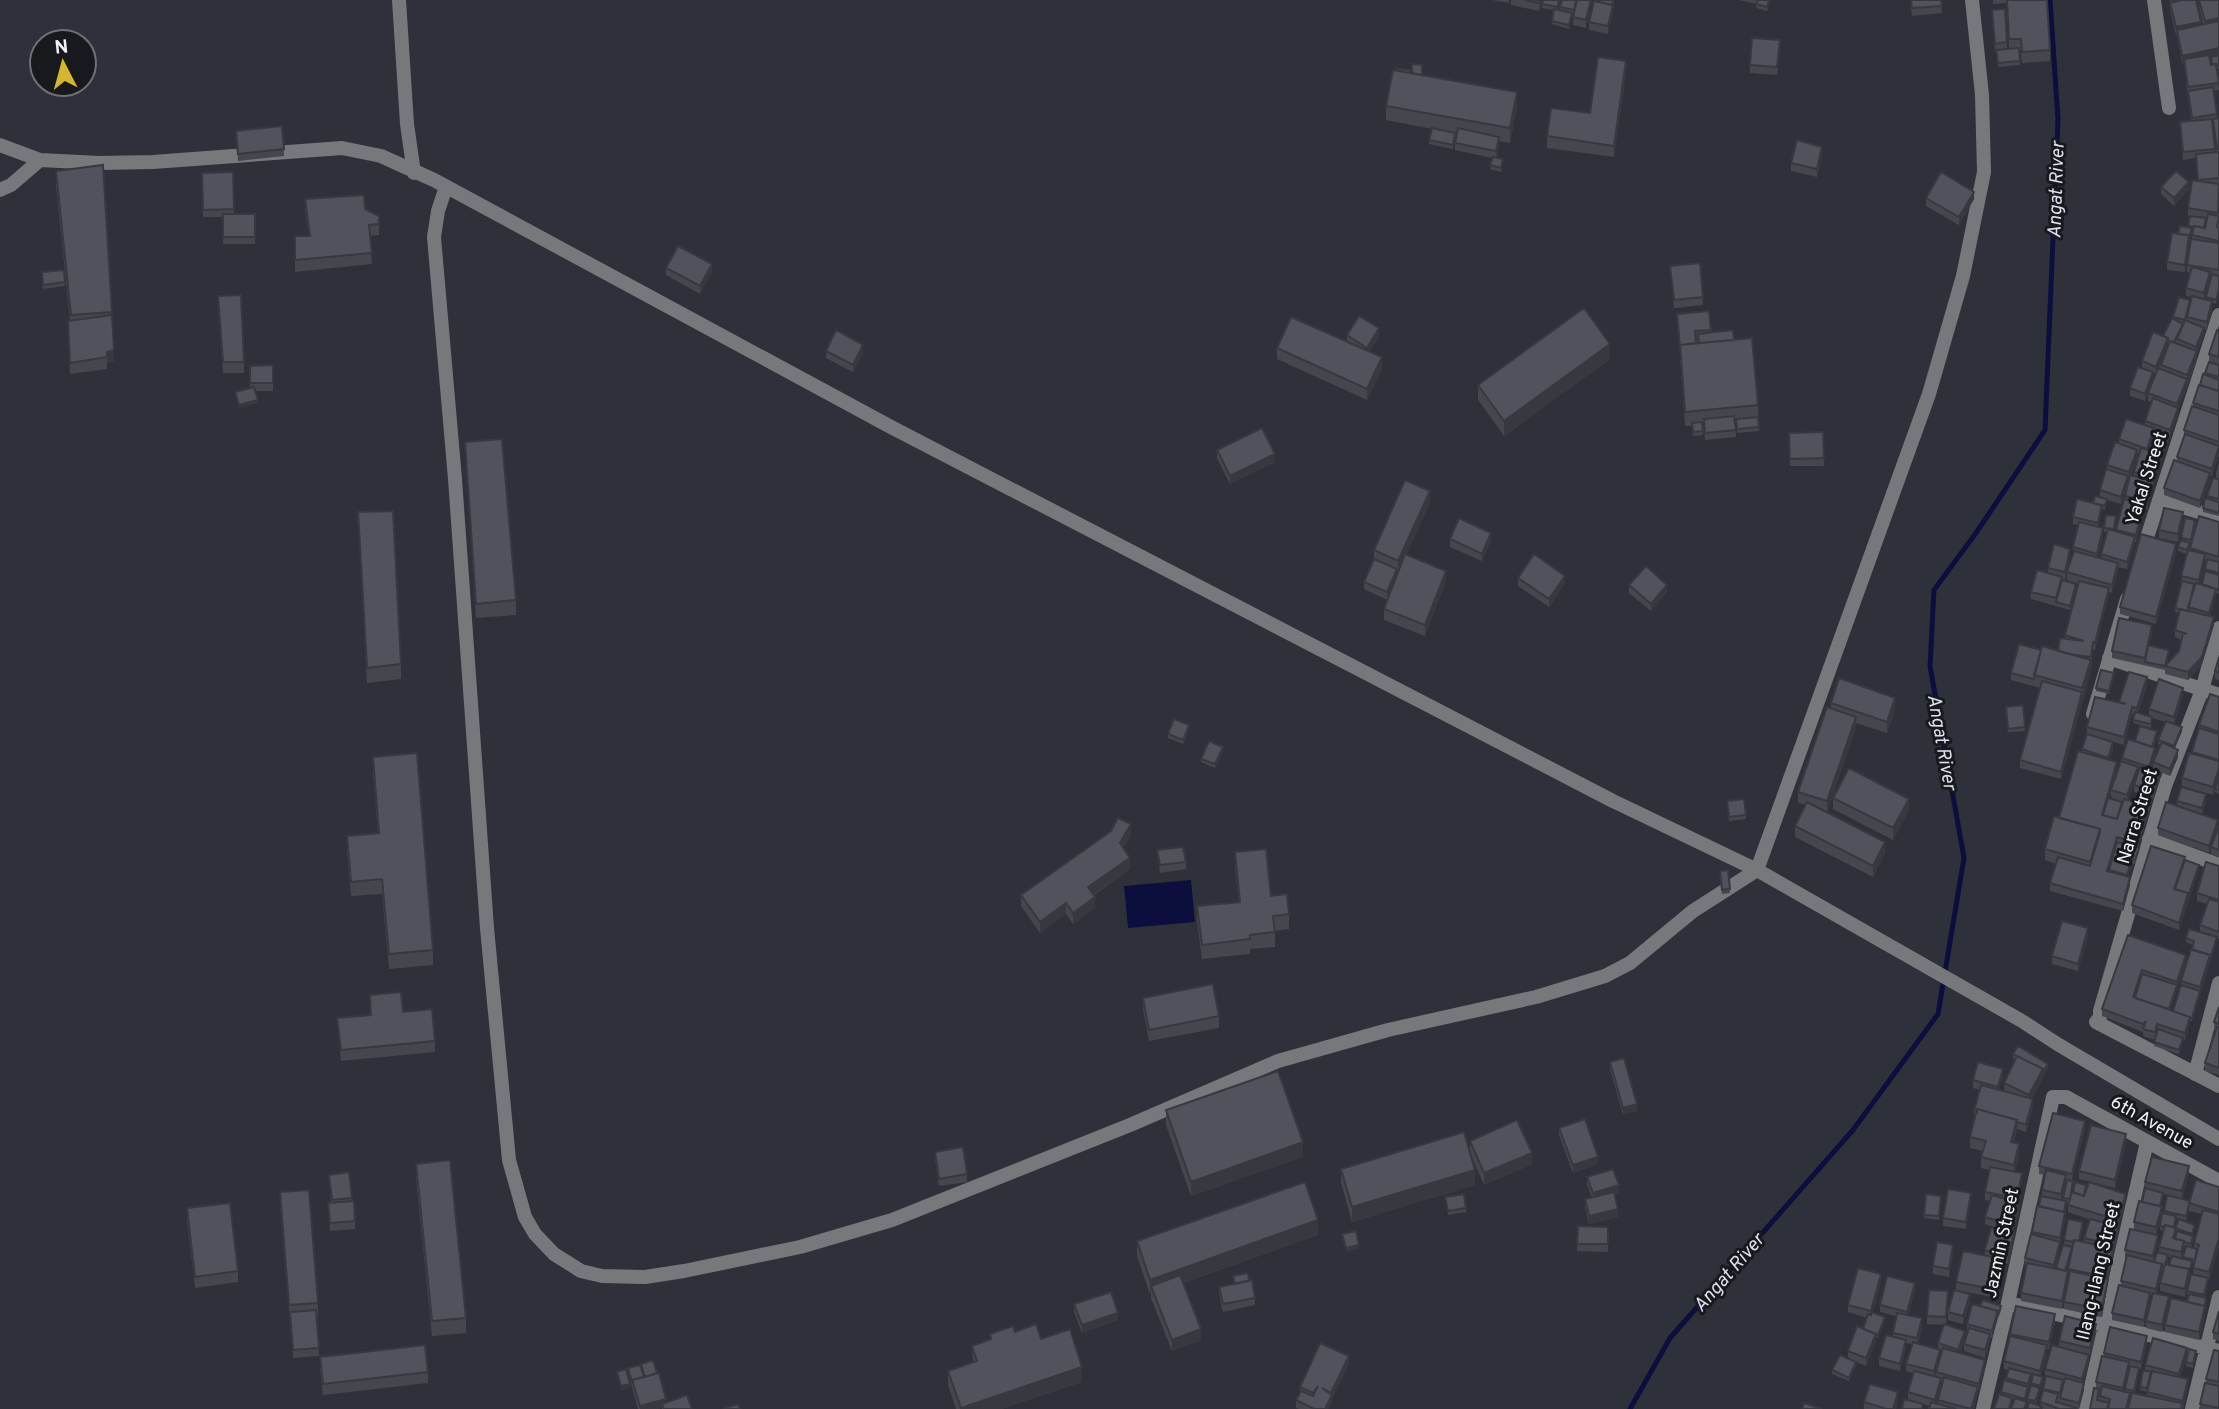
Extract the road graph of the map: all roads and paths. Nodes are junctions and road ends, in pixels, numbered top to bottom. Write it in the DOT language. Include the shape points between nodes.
graph roads {
  1 [pos="399,0"];
  2 [pos="1972,0"];
  3 [pos="2154,0"];
  4 [pos="2169,108"];
  5 [pos="0,145"];
  6 [pos="40,159"];
  7 [pos="414,173"];
  8 [pos="446,187"];
  9 [pos="0,190"];
  10 [pos="2219,315"];
  11 [pos="2159,500"];
  12 [pos="2219,518"];
  13 [pos="2219,628"];
  14 [pos="2109,658"];
  15 [pos="2202,690"];
  16 [pos="2219,695"];
  17 [pos="2090,723"];
  18 [pos="2149,839"];
  19 [pos="2219,865"];
  20 [pos="1757,870"];
  21 [pos="2219,983"];
  22 [pos="2195,1074"];
  23 [pos="2219,1086"];
  24 [pos="2066,1097"];
  25 [pos="2219,1139"];
  26 [pos="2147,1142"];
  27 [pos="2219,1181"];
  28 [pos="2219,1297"];
  29 [pos="2008,1303"];
  30 [pos="2105,1324"];
  31 [pos="2212,1349"];
  32 [pos="1983,1409"];
  33 [pos="2086,1409"];
  34 [pos="2192,1409"];
  1 -- 7 [label="street"];
  2 -- 20 [label="street" via="1984,172 1963,276 1929,394"];
  3 -- 4 [label="street"];
  5 -- 6 [label="street"];
  6 -- 7 [label="street" via="153,162 342,148 381,156"];
  6 -- 9 [label="street" via="11,186"];
  7 -- 8 [label="street"];
  8 -- 20 [label="street" via="904,434 1613,801"];
  8 -- 20 [label="street" via="434,237 509,1160 525,1217 535,1234 554,1254 581,1271 645,1277 684,1271 800,1247 892,1220 1278,1061 1605,976 1630,963 1693,911"];
  10 -- 11 [label="street, Yakal Street"];
  11 -- 12 [label="street"];
  11 -- 14 [label="street, Yakal Street"];
  13 -- 15 [label="street, Narra Street"];
  14 -- 15 [label="street"];
  14 -- 17 [label="street, Yakal Street"];
  15 -- 16 [label="street"];
  15 -- 18 [label="street, Narra Street"];
  18 -- 19 [label="street"];
  18 -- 22 [label="street, Narra Street" via="2096,1022"];
  20 -- 25 [label="street"];
  21 -- 22 [label="street"];
  22 -- 23 [label="street"];
  24 -- 26 [label="street, 6th Avenue"];
  24 -- 29 [label="street, Jazmin Street" via="2051,1100"];
  26 -- 27 [label="street, 6th Avenue"];
  26 -- 30 [label="street, Ilang-Ilang Street"];
  28 -- 31 [label="street"];
  29 -- 30 [label="street"];
  29 -- 32 [label="street, Jazmin Street"];
  30 -- 31 [label="street"];
  30 -- 33 [label="street, Ilang-Ilang Street"];
  31 -- 34 [label="street"];
}
